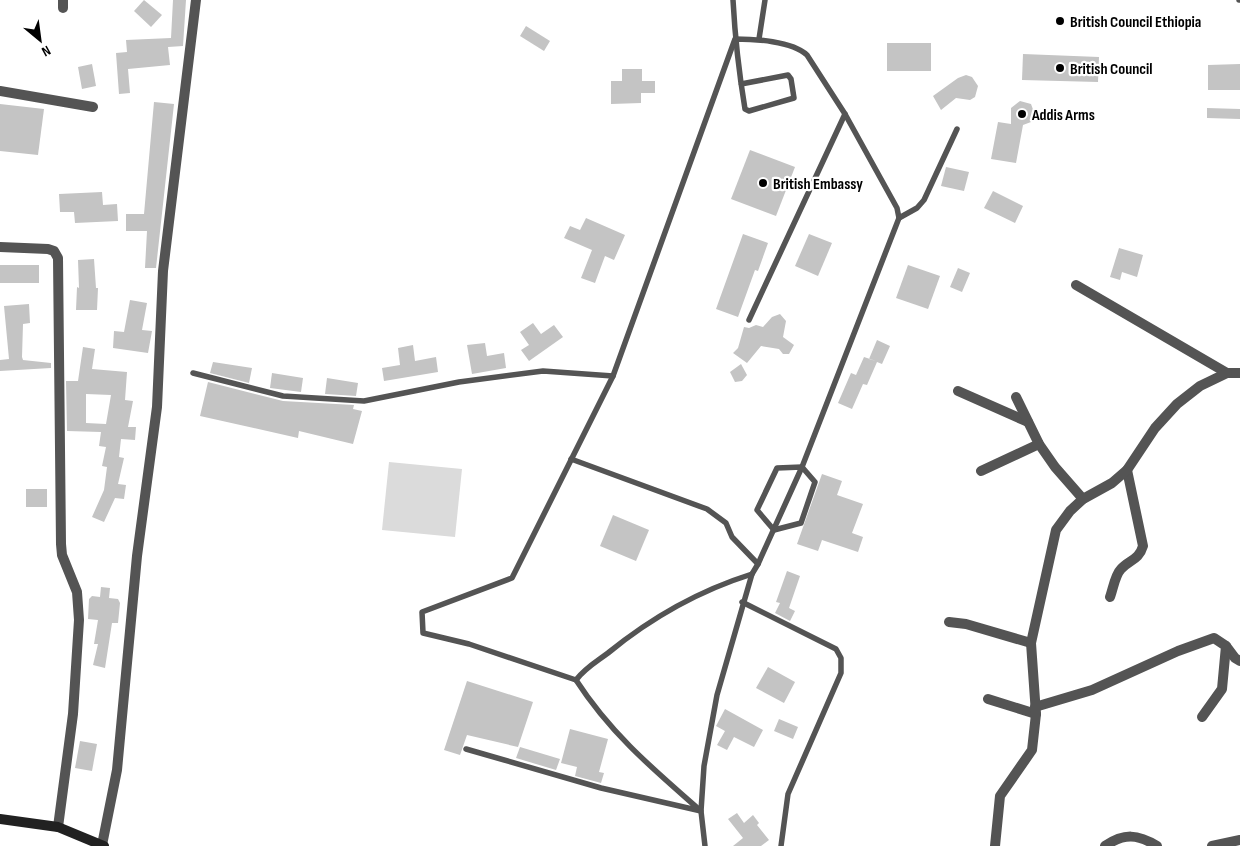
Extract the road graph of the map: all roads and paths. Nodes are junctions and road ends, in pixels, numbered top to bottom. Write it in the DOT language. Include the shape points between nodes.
graph roads {
  1 [pos="196,0"];
  2 [pos="733,0"];
  3 [pos="765,0"];
  4 [pos="735,39"];
  5 [pos="759,39"];
  6 [pos="741,84"];
  7 [pos="0,91"];
  8 [pos="93,107"];
  9 [pos="845,114"];
  10 [pos="957,129"];
  11 [pos="899,218"];
  12 [pos="0,248"];
  13 [pos="1076,285"];
  14 [pos="749,320"];
  15 [pos="193,373"];
  16 [pos="1226,373"];
  17 [pos="1240,374"];
  18 [pos="613,376"];
  19 [pos="958,391"];
  20 [pos="1016,397"];
  21 [pos="1028,422"];
  22 [pos="1039,444"];
  23 [pos="571,459"];
  24 [pos="802,467"];
  25 [pos="1127,470"];
  26 [pos="981,471"];
  27 [pos="1084,499"];
  28 [pos="774,530"];
  29 [pos="758,564"];
  30 [pos="752,574"];
  31 [pos="1110,597"];
  32 [pos="742,602"];
  33 [pos="949,622"];
  34 [pos="1031,643"];
  35 [pos="1226,646"];
  36 [pos="1240,661"];
  37 [pos="576,680"];
  38 [pos="988,699"];
  39 [pos="1035,710"];
  40 [pos="1202,717"];
  41 [pos="466,749"];
  42 [pos="701,811"];
  43 [pos="0,819"];
  44 [pos="58,827"];
  45 [pos="1240,840"];
  46 [pos="103,845"];
  47 [pos="705,846"];
  48 [pos="781,846"];
  49 [pos="995,846"];
  50 [pos="1105,846"];
  51 [pos="1157,846"];
  52 [pos="1212,846"];
  1 -- 46 [label="street" via="164,271 157,407 137,556 117,770"];
  2 -- 4 [label="lane"];
  3 -- 5 [label="lane"];
  4 -- 5 [label="lane"];
  4 -- 6 [label="lane"];
  4 -- 18 [label="lane"];
  5 -- 9 [label="lane" via="801,50"];
  6 -- 6 [label="lane" via="747,111 794,98 788,75"];
  7 -- 8 [label="street"];
  9 -- 11 [label="lane" via="897,208"];
  9 -- 14 [label="lane"];
  10 -- 11 [label="lane" via="924,200 918,208"];
  11 -- 24 [label="lane"];
  12 -- 44 [label="street" via="48,249 58,258 61,544 76,592 79,620 73,714"];
  13 -- 16 [label="street"];
  15 -- 18 [label="lane" via="282,396 364,401 459,382 543,371"];
  16 -- 17 [label="street"];
  16 -- 25 [label="street" via="1200,386 1177,404 1155,428"];
  18 -- 23 [label="lane"];
  19 -- 21 [label="street"];
  20 -- 21 [label="street"];
  21 -- 22 [label="street"];
  22 -- 26 [label="street"];
  22 -- 27 [label="street"];
  23 -- 29 [label="lane" via="707,509 726,523 732,537"];
  23 -- 37 [label="lane" via="512,578 422,612 423,633 468,644"];
  24 -- 28 [label="lane"];
  24 -- 28 [label="lane" via="815,482 801,523"];
  24 -- 28 [label="lane" via="777,468 758,510"];
  25 -- 27 [label="street"];
  25 -- 31 [label="street" via="1143,546 1135,560 1119,571"];
  27 -- 34 [label="street" via="1056,530"];
  28 -- 29 [label="lane"];
  29 -- 30 [label="lane"];
  30 -- 32 [label="lane"];
  30 -- 37 [label="lane" via="686,599 648,622 585,669"];
  32 -- 42 [label="lane" via="717,695 704,766"];
  32 -- 48 [label="lane" via="836,649 841,658 841,673 788,794"];
  33 -- 34 [label="street"];
  34 -- 39 [label="street"];
  35 -- 36 [label="street"];
  35 -- 39 [label="street" via="1214,638 1207,640 1092,690"];
  35 -- 40 [label="street" via="1222,690"];
  37 -- 42 [label="lane" via="640,758"];
  38 -- 39 [label="street"];
  39 -- 49 [label="street" via="1032,750 1000,796"];
  41 -- 42 [label="lane" via="601,788"];
  42 -- 47 [label="lane"];
  43 -- 44 [label="street"];
  44 -- 46 [label="street"];
  45 -- 52 [label="street"];
  50 -- 51 [label="street" via="1117,838 1133,835"];
}
